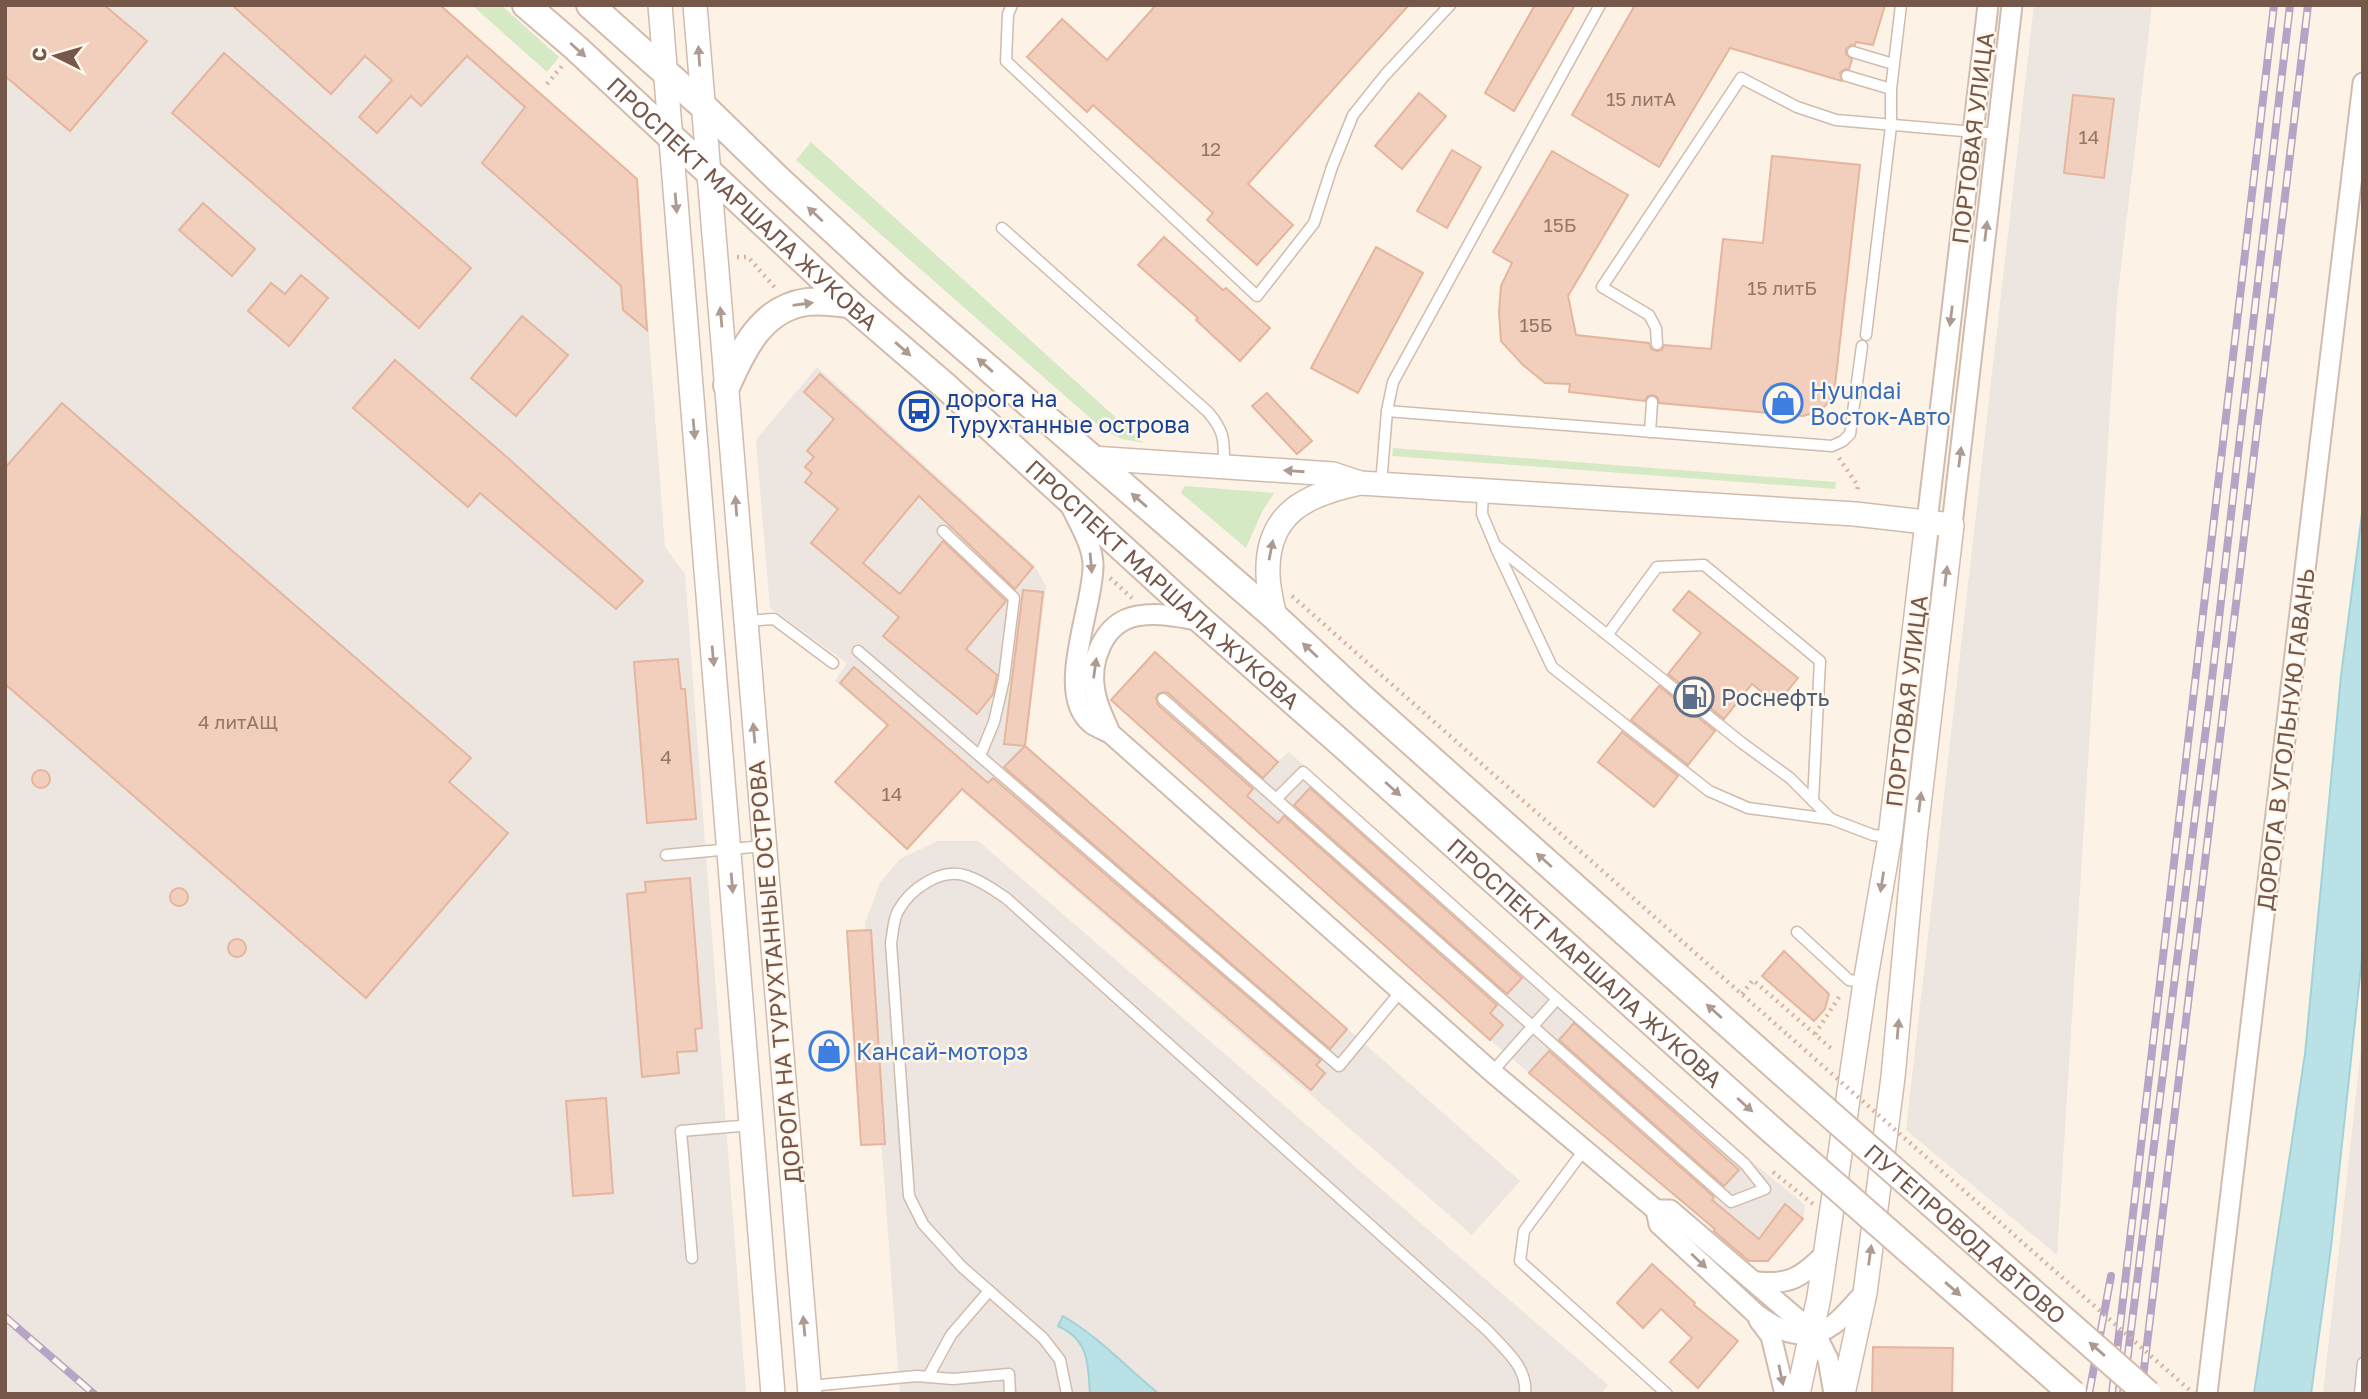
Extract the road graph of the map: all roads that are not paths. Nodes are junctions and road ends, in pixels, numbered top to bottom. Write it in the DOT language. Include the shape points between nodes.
graph roads {
  1 [pos="526,5"];
  2 [pos="590,5"];
  3 [pos="660,5"];
  4 [pos="695,5"];
  5 [pos="1012,5"];
  6 [pos="1450,5"];
  7 [pos="1601,5"];
  8 [pos="1901,5"];
  9 [pos="1988,5"];
  10 [pos="2012,5"];
  11 [pos="1853,52"];
  12 [pos="1893,64"];
  13 [pos="665,71"];
  14 [pos="1847,76"];
  15 [pos="2363,83"];
  16 [pos="1891,89"];
  17 [pos="703,106"];
  18 [pos="1891,125"];
  19 [pos="1973,132"];
  20 [pos="1997,134"];
  21 [pos="669,135"];
  22 [pos="708,170"];
  23 [pos="1002,228"];
  24 [pos="850,304"];
  25 [pos="1866,335"];
  26 [pos="1657,344"];
  27 [pos="1862,346"];
  28 [pos="727,385"];
  29 [pos="1652,402"];
  30 [pos="1387,411"];
  31 [pos="1650,432"];
  32 [pos="1092,458"];
  33 [pos="1224,466"];
  34 [pos="1371,483"];
  35 [pos="1483,491"];
  36 [pos="1068,500"];
  37 [pos="1927,522"];
  38 [pos="1952,525"];
  39 [pos="943,531"];
  40 [pos="1495,545"];
  41 [pos="1275,617"];
  42 [pos="745,621"];
  43 [pos="1202,621"];
  44 [pos="1608,634"];
  45 [pos="858,651"];
  46 [pos="833,663"];
  47 [pos="1163,699"];
  48 [pos="1110,733"];
  49 [pos="980,756"];
  50 [pos="1276,799"];
  51 [pos="1813,802"];
  52 [pos="1831,819"];
  53 [pos="1890,837"];
  54 [pos="1915,840"];
  55 [pos="764,846"];
  56 [pos="729,850"];
  57 [pos="666,855"];
  58 [pos="1797,932"];
  59 [pos="1857,982"];
  60 [pos="1401,991"];
  61 [pos="1557,999"];
  62 [pos="1532,1026"];
  63 [pos="1492,1072"];
  64 [pos="1783,1073"];
  65 [pos="752,1125"];
  66 [pos="1584,1150"];
  67 [pos="1656,1210"];
  68 [pos="1825,1254"];
  69 [pos="692,1258"];
  70 [pos="1757,1282"];
  71 [pos="989,1291"];
  72 [pos="1865,1293"];
  73 [pos="1755,1313"];
  74 [pos="1813,1334"];
  75 [pos="2363,1363"];
  76 [pos="928,1377"];
  77 [pos="860,1381"];
  78 [pos="809,1390"];
  79 [pos="773,1394"];
  80 [pos="861,1394"];
  81 [pos="1010,1394"];
  82 [pos="1067,1394"];
  83 [pos="1525,1394"];
  84 [pos="1667,1394"];
  85 [pos="1785,1394"];
  86 [pos="1798,1394"];
  87 [pos="1834,1394"];
  88 [pos="1843,1394"];
  89 [pos="2073,1394"];
  90 [pos="2148,1394"];
  91 [pos="2207,1394"];
  92 [pos="2360,1394"];
  1 -- 21 [label="main road, ПРОСПЕКТ МАРШАЛА ЖУКОВА, one-way"];
  2 -- 13 [label="main road, ПРОСПЕКТ МАРШАЛА ЖУКОВА"];
  3 -- 13 [label="street, ДОРОГА НА ТУРУХТАННЫЕ ОСТРОВА"];
  17 -- 4 [label="street, ДОРОГА НА ТУРУХТАННЫЕ ОСТРОВА, one-way"];
  5 -- 6 [label="lane" via="1006,61 1257,296 1314,223 1353,115"];
  7 -- 30 [label="lane" via="1393,382"];
  8 -- 12 [label="lane"];
  9 -- 19 [label="street, ПОРТОВАЯ УЛИЦА"];
  10 -- 20 [label="street, ПОРТОВАЯ УЛИЦА"];
  11 -- 12 [label="lane"];
  12 -- 16 [label="lane"];
  13 -- 17 [label="main road, ПРОСПЕКТ МАРШАЛА ЖУКОВА"];
  13 -- 21 [label="street, ДОРОГА НА ТУРУХТАННЫЕ ОСТРОВА"];
  14 -- 16 [label="lane"];
  15 -- 91 [label="street, ДОРОГА В УГОЛЬНУЮ ГАВАНЬ"];
  16 -- 18 [label="lane"];
  17 -- 22 [label="street, ДОРОГА НА ТУРУХТАННЫЕ ОСТРОВА"];
  32 -- 17 [label="main road, ПРОСПЕКТ МАРШАЛА ЖУКОВА, one-way" via="896,288"];
  18 -- 19 [label="lane"];
  18 -- 25 [label="lane"];
  18 -- 26 [label="lane" via="1836,120 1797,107 1741,78 1602,287 1649,315"];
  19 -- 20 [label="lane"];
  19 -- 37 [label="street, ПОРТОВАЯ УЛИЦА, one-way"];
  38 -- 20 [label="street, ПОРТОВАЯ УЛИЦА, one-way"];
  21 -- 22 [label="main road, ПРОСПЕКТ МАРШАЛА ЖУКОВА"];
  21 -- 56 [label="street, ДОРОГА НА ТУРУХТАННЫЕ ОСТРОВА, one-way"];
  22 -- 24 [label="main road, ПРОСПЕКТ МАРШАЛА ЖУКОВА"];
  28 -- 22 [label="street, ДОРОГА НА ТУРУХТАННЫЕ ОСТРОВА, one-way"];
  23 -- 33 [label="lane" via="1208,412 1220,426"];
  28 -- 24 [label="main road, one-way" via="747,342 767,319 790,305"];
  24 -- 36 [label="main road, ПРОСПЕКТ МАРШАЛА ЖУКОВА, one-way"];
  27 -- 31 [label="lane" via="1850,434 1832,446"];
  42 -- 28 [label="street, ДОРОГА НА ТУРУХТАННЫЕ ОСТРОВА, one-way"];
  29 -- 31 [label="lane"];
  30 -- 31 [label="lane"];
  30 -- 34 [label="lane"];
  32 -- 33 [label="street"];
  41 -- 32 [label="main road, ПРОСПЕКТ МАРШАЛА ЖУКОВА, one-way"];
  34 -- 33 [label="street, one-way" via="1333,474"];
  34 -- 35 [label="street"];
  41 -- 34 [label="street, one-way" via="1268,575 1270,545 1282,520 1314,495"];
  35 -- 37 [label="street"];
  35 -- 40 [label="lane" via="1482,514"];
  36 -- 43 [label="main road, ПРОСПЕКТ МАРШАЛА ЖУКОВА"];
  36 -- 48 [label="street, one-way" via="1094,564 1076,692 1080,709 1091,723"];
  37 -- 38 [label="street"];
  37 -- 53 [label="street, ПОРТОВАЯ УЛИЦА"];
  54 -- 38 [label="street, ПОРТОВАЯ УЛИЦА, one-way"];
  39 -- 49 [label="lane" via="1014,598 1004,680"];
  40 -- 44 [label="lane"];
  40 -- 52 [label="lane" via="1552,667 1709,791 1748,808"];
  64 -- 41 [label="main road, ПРОСПЕКТ МАРШАЛА ЖУКОВА, one-way"];
  42 -- 46 [label="lane" via="774,619"];
  55 -- 42 [label="street, ДОРОГА НА ТУРУХТАННЫЕ ОСТРОВА, one-way"];
  48 -- 43 [label="street, one-way" via="1095,695 1093,676 1105,637 1134,616"];
  43 -- 89 [label="main road, ПРОСПЕКТ МАРШАЛА ЖУКОВА, one-way, bridge"];
  44 -- 51 [label="lane" via="1790,778"];
  44 -- 51 [label="lane" via="1657,567 1704,565 1820,661"];
  45 -- 49 [label="lane"];
  47 -- 50 [label="lane"];
  48 -- 60 [label="street"];
  49 -- 60 [label="lane" via="1339,1066"];
  50 -- 61 [label="lane" via="1303,772"];
  50 -- 62 [label="lane"];
  51 -- 52 [label="lane"];
  52 -- 53 [label="lane"];
  53 -- 54 [label="lane"];
  53 -- 59 [label="street, ПОРТОВАЯ УЛИЦА, one-way"];
  72 -- 54 [label="street, ПОРТОВАЯ УЛИЦА, one-way" via="1893,1077"];
  55 -- 56 [label="lane"];
  78 -- 55 [label="street, ДОРОГА НА ТУРУХТАННЫЕ ОСТРОВА, one-way"];
  56 -- 57 [label="lane"];
  56 -- 65 [label="street, ДОРОГА НА ТУРУХТАННЫЕ ОСТРОВА, one-way"];
  58 -- 59 [label="lane"];
  59 -- 68 [label="street, ПОРТОВАЯ УЛИЦА"];
  60 -- 63 [label="street"];
  61 -- 62 [label="lane"];
  61 -- 62 [label="lane" via="1745,1164 1765,1189 1731,1202"];
  62 -- 63 [label="lane"];
  63 -- 66 [label="street"];
  90 -- 64 [label="main road, ПУТЕПРОВОД АВТОВО, one-way, bridge"];
  65 -- 69 [label="lane" via="681,1131"];
  65 -- 79 [label="street, ДОРОГА НА ТУРУХТАННЫЕ ОСТРОВА"];
  66 -- 67 [label="street"];
  66 -- 84 [label="lane" via="1524,1231 1520,1261"];
  67 -- 70 [label="street" via="1670,1210"];
  67 -- 73 [label="street, one-way" via="1659,1224"];
  68 -- 70 [label="street" via="1791,1280"];
  68 -- 74 [label="street, ПОРТОВАЯ УЛИЦА"];
  70 -- 74 [label="street"];
  71 -- 76 [label="lane" via="951,1335"];
  71 -- 82 [label="lane" via="1043,1338 1060,1360"];
  71 -- 83 [label="lane" via="923,1224 909,1196 891,943 897,913 911,893 944,876 964,875 1006,898 1489,1331 1520,1366"];
  72 -- 74 [label="street" via="1835,1323"];
  72 -- 88 [label="street, ПОРТОВАЯ УЛИЦА"];
  73 -- 74 [label="street" via="1786,1331"];
  73 -- 85 [label="street, one-way" via="1771,1336"];
  74 -- 86 [label="street, ПОРТОВАЯ УЛИЦА"];
  74 -- 87 [label="street" via="1828,1359"];
  75 -- 92 [label="lane"];
  76 -- 77 [label="lane"];
  76 -- 81 [label="lane" via="1009,1374"];
  77 -- 78 [label="lane"];
  77 -- 80 [label="lane"];
}
